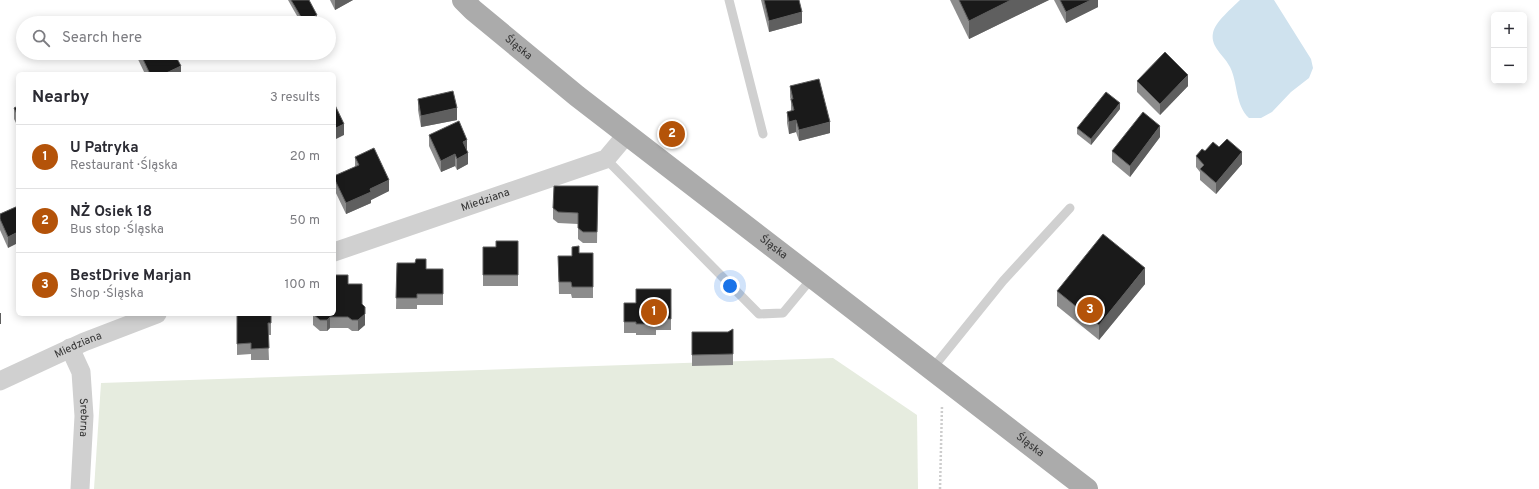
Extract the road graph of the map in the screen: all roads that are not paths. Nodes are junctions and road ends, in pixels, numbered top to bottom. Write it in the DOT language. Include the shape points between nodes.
graph roads {
  1 [pos="463,0"];
  2 [pos="729,0"];
  3 [pos="627,134"];
  4 [pos="762,134"];
  5 [pos="606,159"];
  6 [pos="1070,208"];
  7 [pos="336,251"];
  8 [pos="812,278"];
  9 [pos="152,316"];
  10 [pos="70,348"];
  11 [pos="932,369"];
  12 [pos="0,381"];
  13 [pos="80,489"];
  14 [pos="1087,489"];
  1 -- 3 [label="main road, Śląska" via="547,72"];
  2 -- 4 [label="lane"];
  3 -- 5 [label="street"];
  3 -- 8 [label="main road, Śląska"];
  5 -- 7 [label="street, Miedziana"];
  5 -- 8 [label="lane" via="759,314 783,313"];
  6 -- 11 [label="lane" via="1003,281"];
  8 -- 11 [label="main road, Śląska"];
  9 -- 10 [label="street, Miedziana"];
  10 -- 12 [label="street, Miedziana"];
  10 -- 13 [label="street, Srebrna" via="81,372 84,416"];
  11 -- 14 [label="main road, Śląska"];
}
